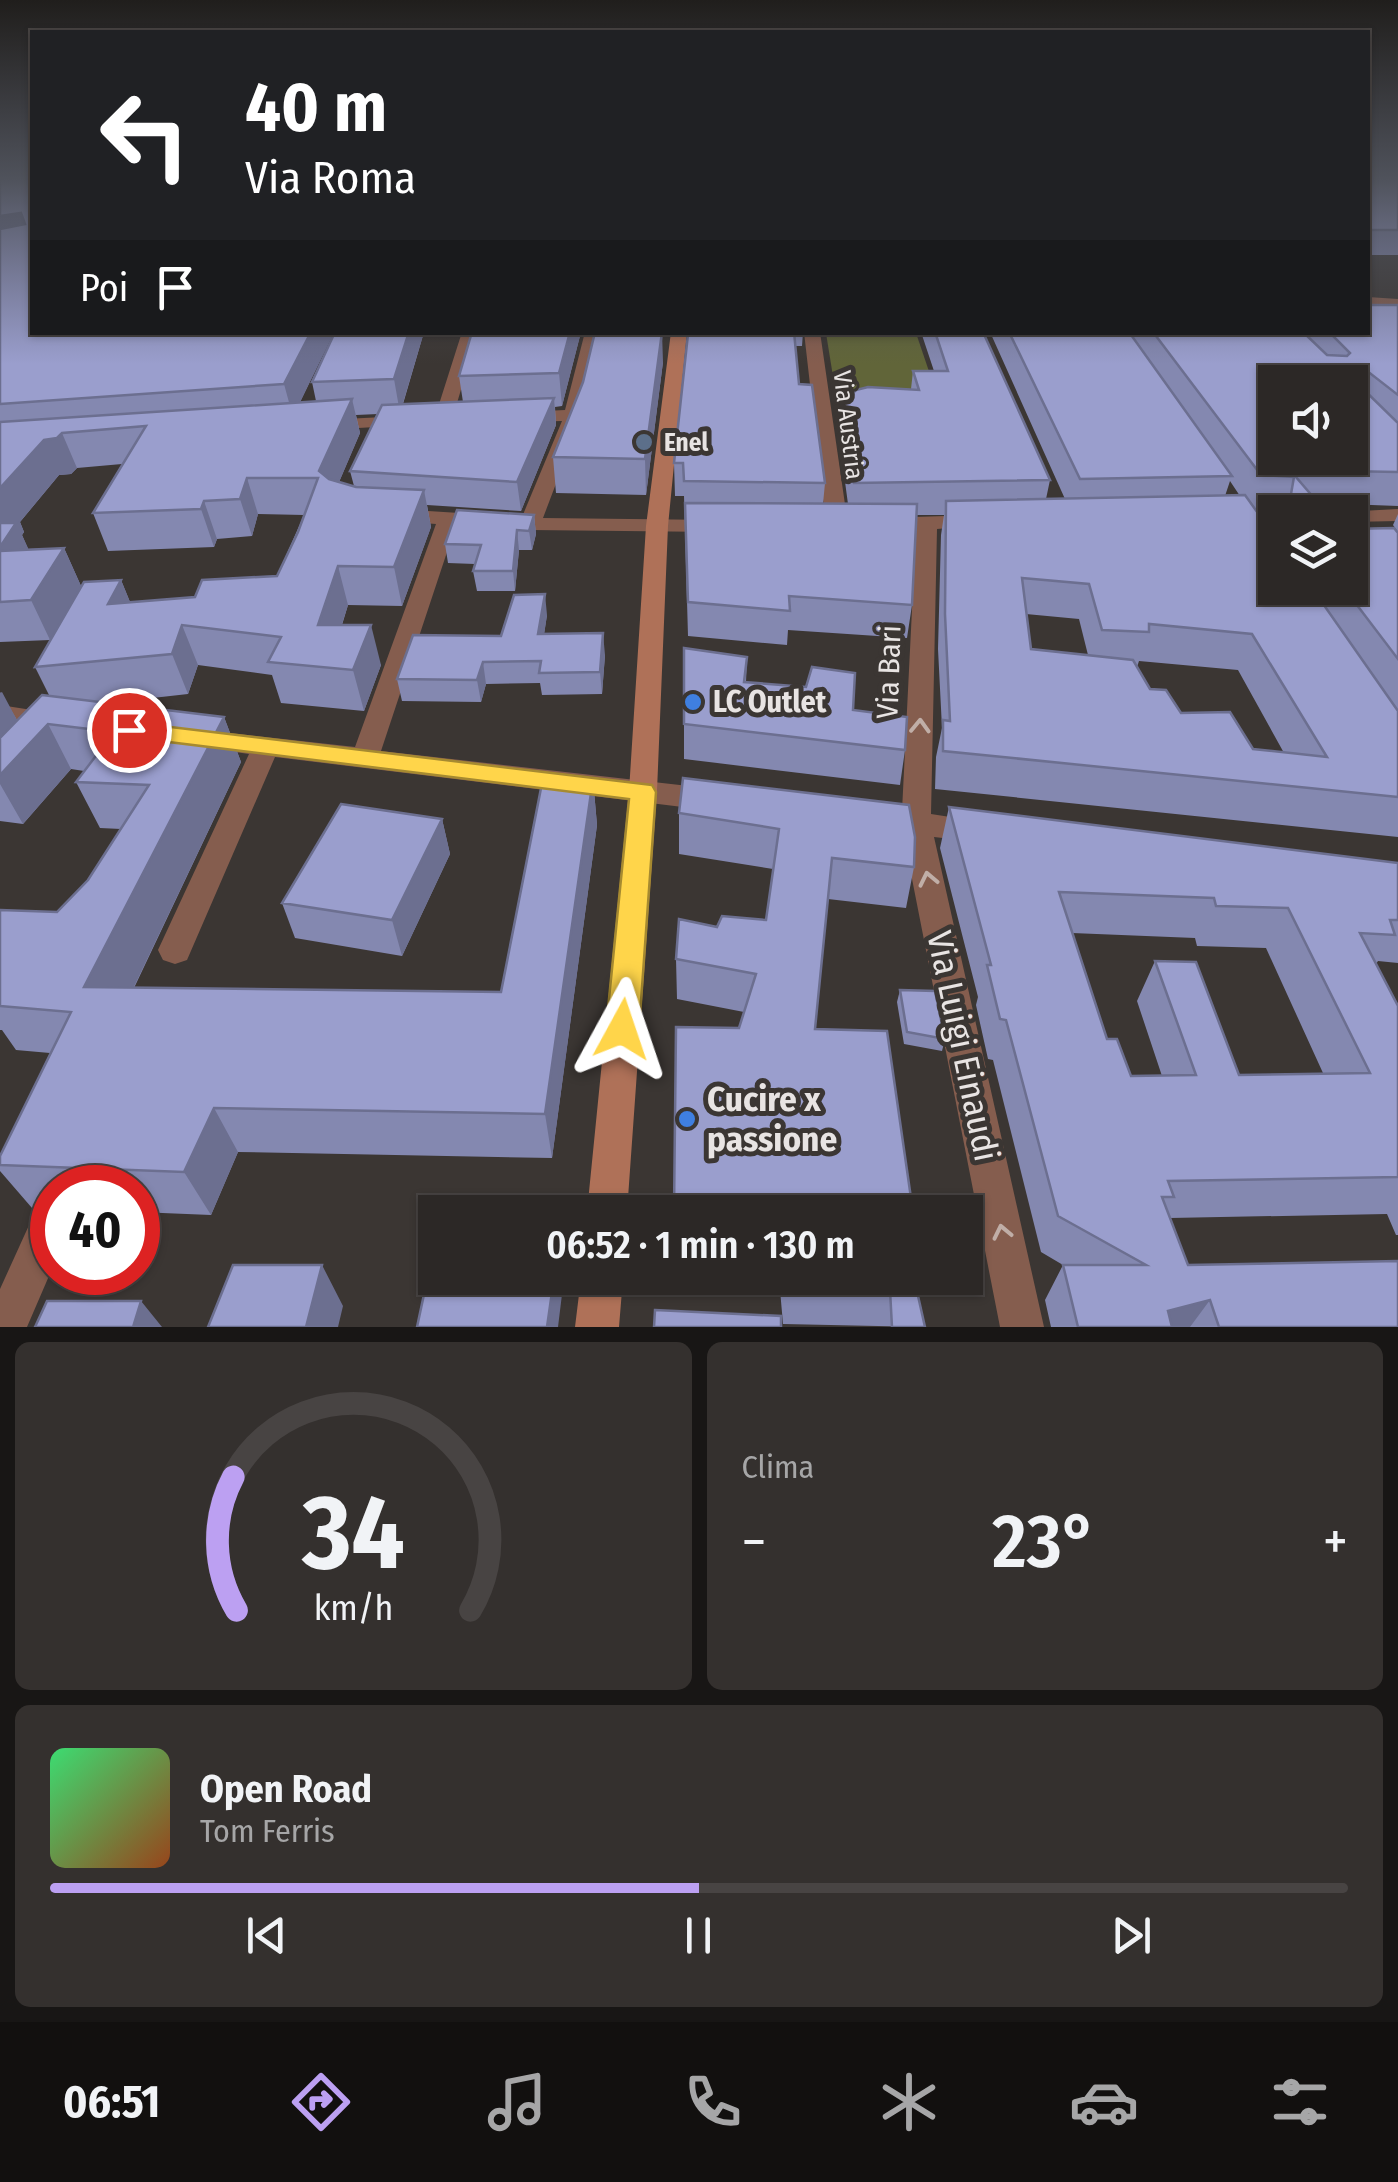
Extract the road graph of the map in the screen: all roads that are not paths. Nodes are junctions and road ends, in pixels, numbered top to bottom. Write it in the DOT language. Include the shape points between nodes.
graph roads {
  1 [pos="1370,301"];
  2 [pos="1396,304"];
  3 [pos="469,335"];
  4 [pos="592,335"];
  5 [pos="679,335"];
  6 [pos="812,335"];
  7 [pos="573,415"];
  8 [pos="499,418"];
  9 [pos="302,426"];
  10 [pos="368,512"];
  11 [pos="1398,515"];
  12 [pos="1368,516"];
  13 [pos="1205,518"];
  14 [pos="448,519"];
  15 [pos="1258,519"];
  16 [pos="1003,521"];
  17 [pos="927,522"];
  18 [pos="530,524"];
  19 [pos="657,526"];
  20 [pos="742,526"];
  21 [pos="0,714"];
  22 [pos="172,735"];
  23 [pos="266,746"];
  24 [pos="36,748"];
  25 [pos="365,758"];
  26 [pos="643,792"];
  27 [pos="740,803"];
  28 [pos="858,817"];
  29 [pos="916,824"];
  30 [pos="1013,835"];
  31 [pos="175,950"];
  32 [pos="608,1195"];
  33 [pos="30,1272"];
  34 [pos="601,1295"];
  35 [pos="6,1327"];
  36 [pos="598,1327"];
  37 [pos="1022,1327"];
  1 -- 2 [label="street"];
  3 -- 9 [label="street" via="453,419 374,431"];
  4 -- 7 [label="street"];
  5 -- 19 [label="street"];
  6 -- 17 [label="street, Via Austria" via="828,525"];
  7 -- 8 [label="street"];
  7 -- 18 [label="street"];
  10 -- 14 [label="street"];
  11 -- 12 [label="street"];
  13 -- 15 [label="street"];
  14 -- 18 [label="street"];
  14 -- 25 [label="street"];
  16 -- 17 [label="street"];
  29 -- 17 [label="street, Via Bari, one-way"];
  18 -- 19 [label="street"];
  19 -- 20 [label="street"];
  19 -- 26 [label="street"];
  21 -- 24 [label="street" via="70,723"];
  22 -- 23 [label="street"];
  23 -- 25 [label="street"];
  23 -- 31 [label="street"];
  25 -- 26 [label="street"];
  26 -- 27 [label="street"];
  26 -- 32 [label="street"];
  28 -- 29 [label="street"];
  29 -- 30 [label="street"];
  37 -- 29 [label="street, Via Luigi Einaudi, one-way"];
  33 -- 35 [label="street"];
  34 -- 36 [label="street"];
}
